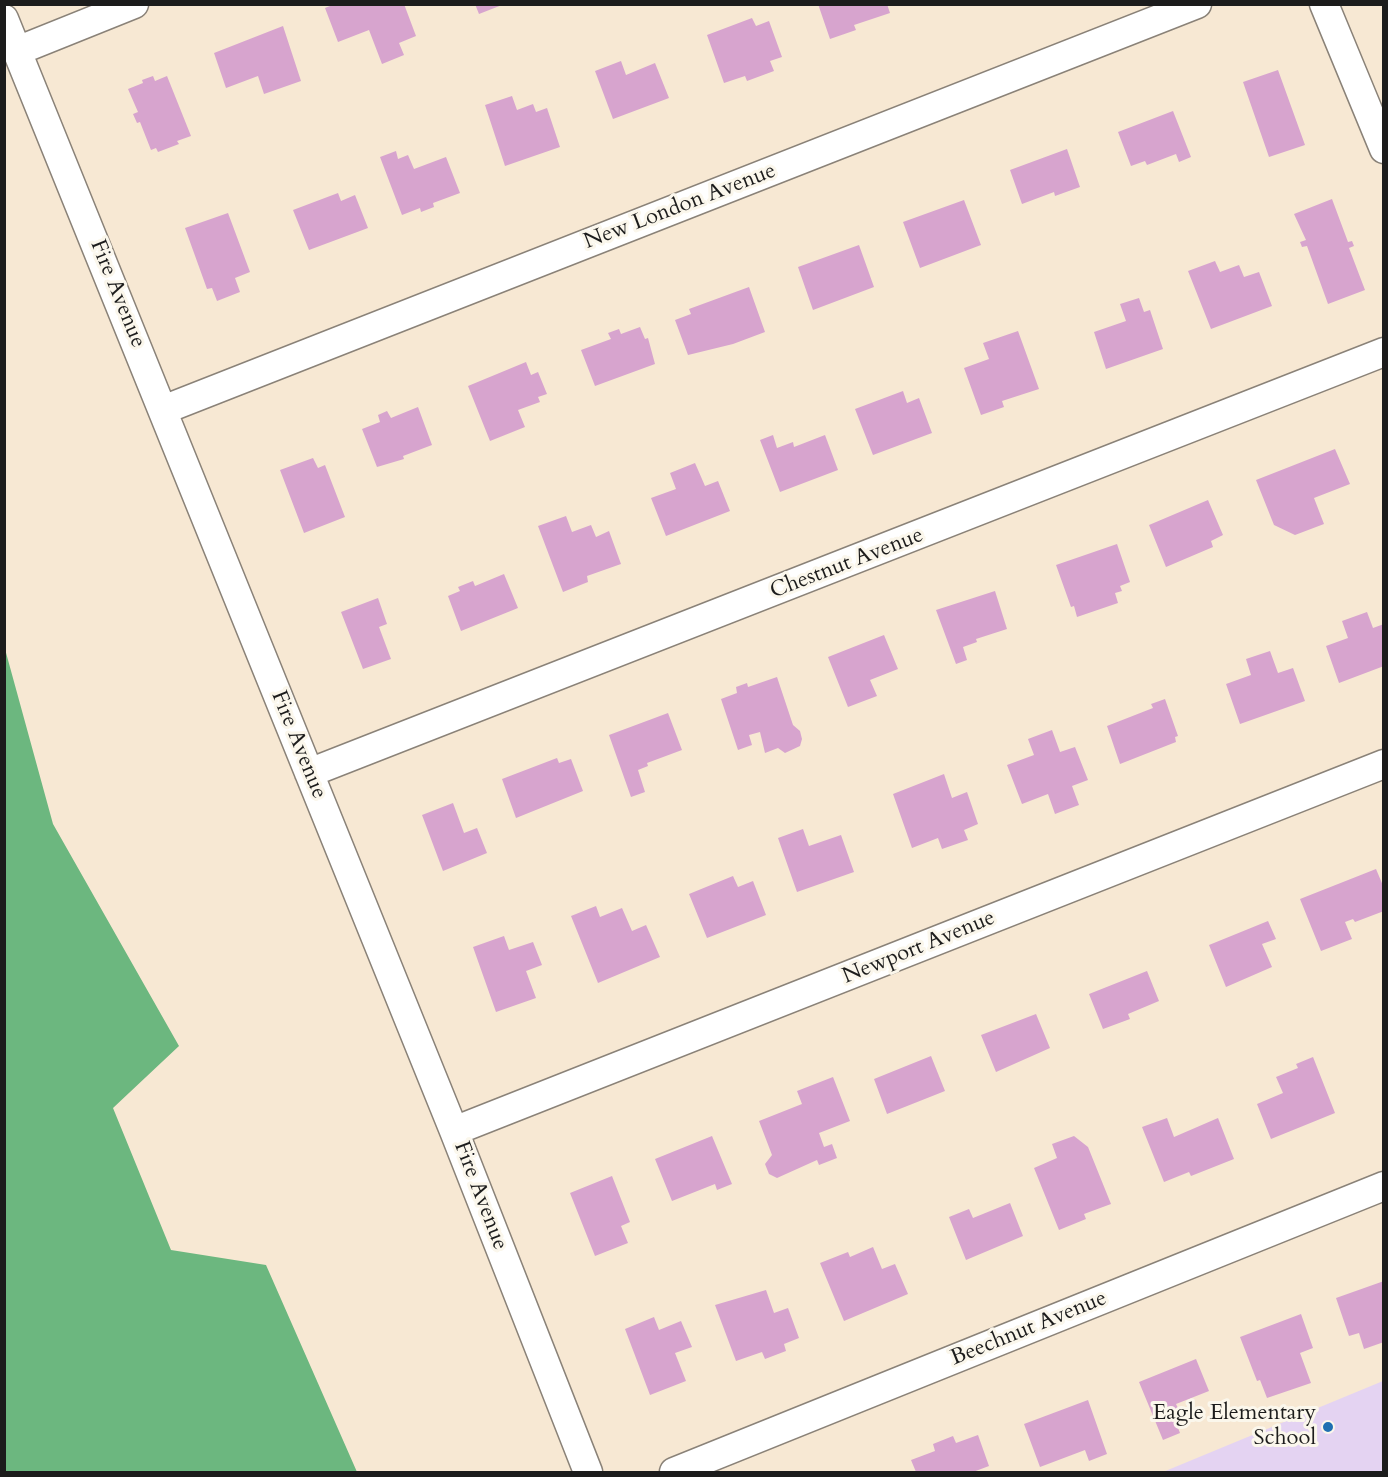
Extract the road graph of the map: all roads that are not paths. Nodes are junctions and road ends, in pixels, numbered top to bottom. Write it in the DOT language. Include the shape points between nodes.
graph roads {
  1 [pos="134,4"];
  2 [pos="1197,4"];
  3 [pos="1324,4"];
  4 [pos="4,19"];
  5 [pos="17,51"];
  6 [pos="1383,149"];
  7 [pos="1383,352"];
  8 [pos="163,410"];
  9 [pos="1383,764"];
  10 [pos="309,773"];
  11 [pos="454,1131"];
  12 [pos="1383,1186"];
  13 [pos="588,1473"];
  14 [pos="674,1473"];
  1 -- 5 [label="street"];
  2 -- 8 [label="street, New London Avenue"];
  3 -- 6 [label="street"];
  4 -- 5 [label="street, Fire Avenue"];
  5 -- 8 [label="street, Fire Avenue"];
  7 -- 10 [label="street, Chestnut Avenue"];
  8 -- 10 [label="street, Fire Avenue"];
  9 -- 11 [label="street, Newport Avenue"];
  10 -- 11 [label="street, Fire Avenue"];
  11 -- 13 [label="street, Fire Avenue"];
  12 -- 14 [label="street, Beechnut Avenue"];
}
